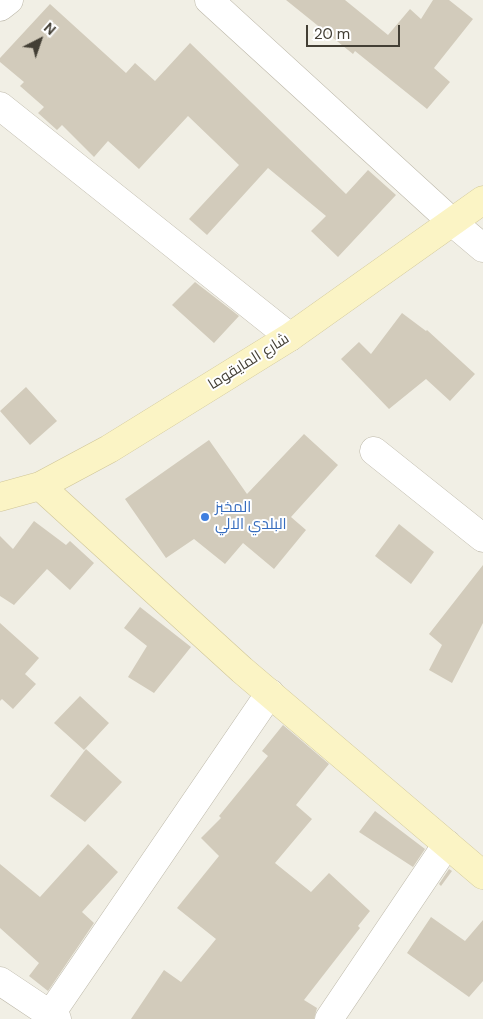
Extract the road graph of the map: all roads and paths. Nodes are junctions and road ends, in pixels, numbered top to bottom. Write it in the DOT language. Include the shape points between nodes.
graph roads {
  1 [pos="9,0"];
  2 [pos="209,0"];
  3 [pos="0,7"];
  4 [pos="0,106"];
  5 [pos="483,200"];
  6 [pos="451,221"];
  7 [pos="483,248"];
  8 [pos="290,337"];
  9 [pos="374,451"];
  10 [pos="40,486"];
  11 [pos="0,497"];
  12 [pos="483,538"];
  13 [pos="270,693"];
  14 [pos="447,844"];
  15 [pos="483,875"];
  16 [pos="0,981"];
  17 [pos="54,1017"];
  18 [pos="329,1019"];
  1 -- 3 [label="street"];
  2 -- 6 [label="street"];
  4 -- 8 [label="street"];
  5 -- 6 [label="street, شارع المايقوما"];
  6 -- 7 [label="street"];
  6 -- 8 [label="street, شارع المايقوما"];
  8 -- 10 [label="street, شارع المايقوما" via="109,449"];
  9 -- 12 [label="street"];
  10 -- 11 [label="street, شارع المايقوما"];
  10 -- 13 [label="street"];
  13 -- 14 [label="street"];
  13 -- 17 [label="street"];
  14 -- 15 [label="street"];
  14 -- 18 [label="street"];
  16 -- 17 [label="street"];
}
